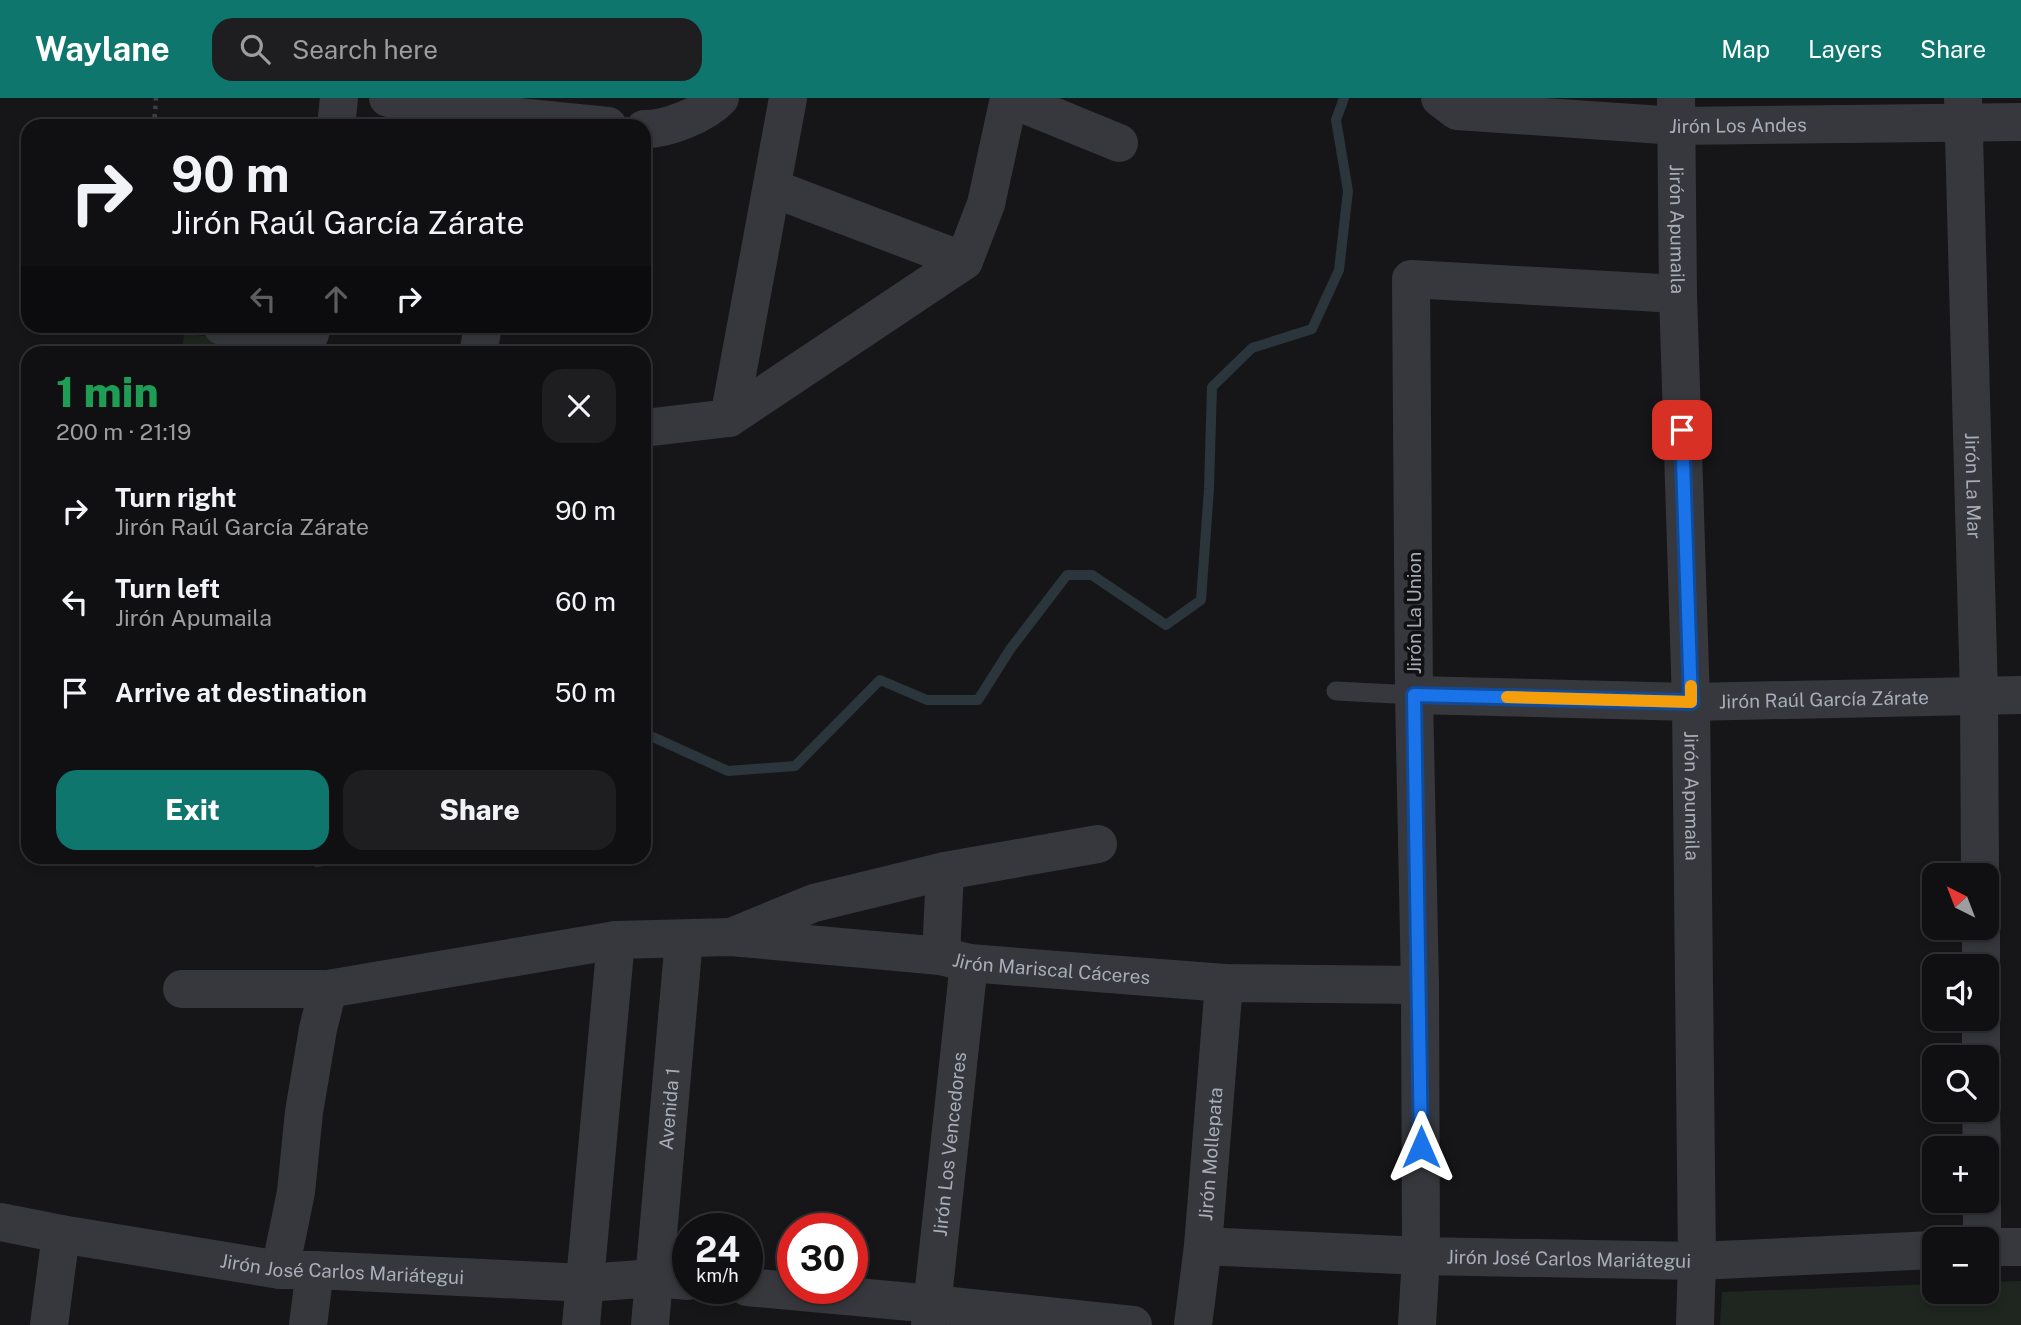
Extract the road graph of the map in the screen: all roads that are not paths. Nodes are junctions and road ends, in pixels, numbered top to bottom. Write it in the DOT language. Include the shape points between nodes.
graph roads {
  1 [pos="339,98"];
  2 [pos="388,98"];
  3 [pos="720,98"];
  4 [pos="788,98"];
  5 [pos="1009,98"];
  6 [pos="1448,105"];
  7 [pos="1963,111"];
  8 [pos="1677,112"];
  9 [pos="337,119"];
  10 [pos="501,119"];
  11 [pos="2021,122"];
  12 [pos="651,128"];
  13 [pos="1119,143"];
  14 [pos="772,188"];
  15 [pos="964,261"];
  16 [pos="1678,294"];
  17 [pos="273,333"];
  18 [pos="310,338"];
  19 [pos="729,418"];
  20 [pos="651,427"];
  21 [pos="1336,691"];
  22 [pos="1414,695"];
  23 [pos="2021,695"];
  24 [pos="1979,696"];
  25 [pos="1691,702"];
  26 [pos="1098,844"];
  27 [pos="1980,863"];
  28 [pos="944,871"];
  29 [pos="731,937"];
  30 [pos="684,939"];
  31 [pos="616,940"];
  32 [pos="955,960"];
  33 [pos="1224,983"];
  34 [pos="1420,985"];
  35 [pos="182,989"];
  36 [pos="328,989"];
  37 [pos="0,1222"];
  38 [pos="61,1234"];
  39 [pos="1203,1246"];
  40 [pos="1999,1247"];
  41 [pos="2021,1247"];
  42 [pos="1922,1251"];
  43 [pos="1421,1256"];
  44 [pos="1698,1261"];
  45 [pos="297,1270"];
  46 [pos="671,1280"];
  47 [pos="586,1283"];
  48 [pos="763,1289"];
  49 [pos="932,1314"];
  50 [pos="49,1325"];
  51 [pos="308,1325"];
  52 [pos="582,1325"];
  53 [pos="650,1325"];
  54 [pos="1133,1325"];
  55 [pos="1193,1325"];
  56 [pos="1417,1325"];
  57 [pos="1695,1325"];
  1 -- 9 [label="street"];
  2 -- 10 [label="street"];
  3 -- 12 [label="street" via="712,107 669,126"];
  4 -- 14 [label="street"];
  5 -- 13 [label="street"];
  5 -- 15 [label="street" via="986,204"];
  6 -- 8 [label="street, Jirón Los Andes"];
  7 -- 8 [label="street, Jirón Los Andes"];
  7 -- 11 [label="street, Jirón Los Andes"];
  7 -- 24 [label="street, Jirón La Mar"];
  8 -- 16 [label="street, Jirón Apumaila"];
  14 -- 15 [label="street"];
  14 -- 19 [label="street"];
  15 -- 19 [label="street"];
  16 -- 22 [label="street, Jirón La Union" via="1411,279"];
  16 -- 25 [label="street, Jirón Apumaila"];
  17 -- 18 [label="street"];
  19 -- 20 [label="street"];
  21 -- 22 [label="lane"];
  22 -- 25 [label="street, Jirón Raúl García Zárate"];
  22 -- 34 [label="street, Jirón La Union"];
  23 -- 24 [label="street, Jirón Raúl García Zárate"];
  24 -- 25 [label="street, Jirón Raúl García Zárate"];
  24 -- 27 [label="street, Jirón La Mar"];
  25 -- 44 [label="street, Jirón Apumaila"];
  26 -- 28 [label="street"];
  28 -- 29 [label="street" via="814,903"];
  28 -- 32 [label="street, Jirón Los Vencedores"];
  29 -- 30 [label="street, Jirón Mariscal Cáceres"];
  29 -- 32 [label="street, Jirón Mariscal Cáceres"];
  30 -- 31 [label="street, Jirón Mariscal Cáceres"];
  30 -- 46 [label="street, Avenida 1"];
  31 -- 36 [label="street, Jirón Mariscal Cáceres"];
  31 -- 47 [label="street"];
  32 -- 33 [label="street, Jirón Mariscal Cáceres"];
  32 -- 49 [label="street, Jirón Los Vencedores"];
  33 -- 34 [label="street, Jirón Mariscal Cáceres"];
  33 -- 39 [label="street, Jirón Mollepata"];
  34 -- 43 [label="street, Jirón La Union"];
  35 -- 36 [label="street, Jirón Mariscal Cáceres"];
  36 -- 45 [label="street" via="304,1112 296,1192"];
  37 -- 38 [label="street, Jirón José Carlos Mariátegui"];
  38 -- 45 [label="street, Jirón José Carlos Mariátegui"];
  38 -- 50 [label="street"];
  39 -- 43 [label="street, Jirón José Carlos Mariátegui"];
  39 -- 55 [label="street, Jirón Mollepata"];
  40 -- 41 [label="street"];
  42 -- 44 [label="street, Jirón José Carlos Mariátegui"];
  43 -- 44 [label="street, Jirón José Carlos Mariátegui"];
  43 -- 56 [label="street, Jirón La Union"];
  44 -- 57 [label="street, Jirón Apumaila"];
  45 -- 47 [label="street, Jirón José Carlos Mariátegui"];
  45 -- 51 [label="street"];
  46 -- 47 [label="street, Jirón José Carlos Mariátegui"];
  46 -- 53 [label="street, Avenida 1"];
  47 -- 52 [label="street"];
  48 -- 49 [label="street"];
  49 -- 54 [label="street"];
}
